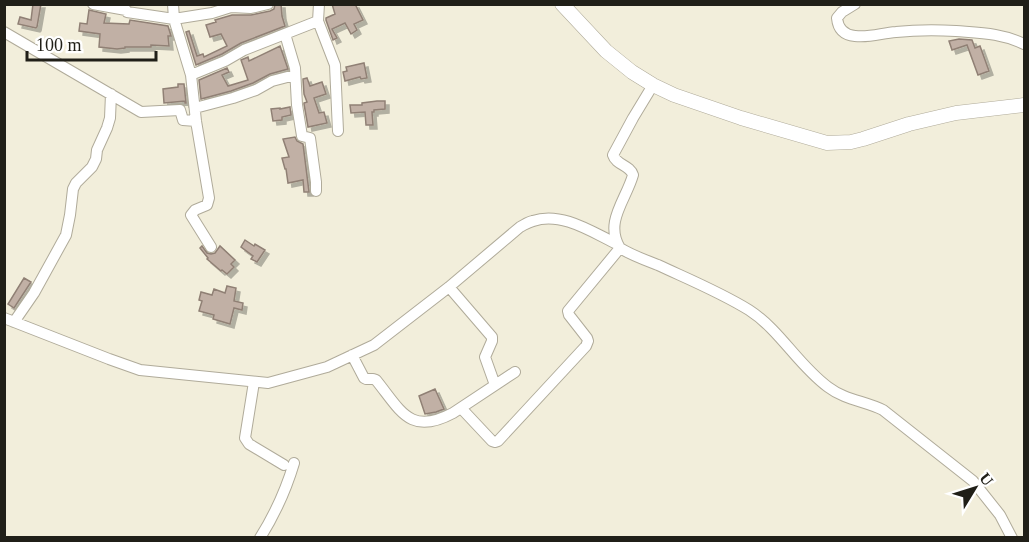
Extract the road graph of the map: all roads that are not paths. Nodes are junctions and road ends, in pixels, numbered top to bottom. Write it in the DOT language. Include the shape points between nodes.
graph roads {
  1 [pos="93,4"];
  2 [pos="173,4"];
  3 [pos="268,4"];
  4 [pos="319,4"];
  5 [pos="562,4"];
  6 [pos="855,4"];
  7 [pos="174,19"];
  8 [pos="318,21"];
  9 [pos="4,32"];
  10 [pos="285,34"];
  11 [pos="1024,44"];
  12 [pos="191,75"];
  13 [pos="295,75"];
  14 [pos="653,85"];
  15 [pos="111,94"];
  16 [pos="1024,105"];
  17 [pos="195,108"];
  18 [pos="196,121"];
  19 [pos="338,131"];
  20 [pos="316,191"];
  21 [pos="618,246"];
  22 [pos="211,247"];
  23 [pos="449,287"];
  24 [pos="9,320"];
  25 [pos="352,355"];
  26 [pos="515,372"];
  27 [pos="254,382"];
  28 [pos="495,385"];
  29 [pos="461,408"];
  30 [pos="260,537"];
  31 [pos="1012,537"];
  1 -- 7 [label="street"];
  2 -- 7 [label="street"];
  3 -- 7 [label="street"];
  4 -- 8 [label="street"];
  5 -- 14 [label="main road" via="606,51"];
  6 -- 11 [label="street" via="837,18 842,32 853,36 923,30 993,34"];
  7 -- 12 [label="street"];
  8 -- 10 [label="street"];
  8 -- 19 [label="street" via="336,71"];
  9 -- 15 [label="street"];
  10 -- 12 [label="street"];
  10 -- 13 [label="street"];
  12 -- 17 [label="street"];
  13 -- 17 [label="street"];
  13 -- 20 [label="street" via="302,136 310,138"];
  14 -- 16 [label="main road" via="741,118 827,143 851,142 956,113"];
  14 -- 21 [label="street" via="613,155 633,176 615,216"];
  15 -- 18 [label="street" via="141,111 181,110 183,120"];
  15 -- 24 [label="street" via="110,118 96,159 73,189 66,235 34,292"];
  17 -- 18 [label="street"];
  18 -- 22 [label="street" via="209,198 207,205 191,215"];
  21 -- 23 [label="street" via="570,222 552,218 533,221 520,227"];
  21 -- 29 [label="street" via="568,311 588,341 586,346 498,441 492,441"];
  21 -- 31 [label="street" via="762,319 830,389 883,410 967,475 1000,514"];
  23 -- 25 [label="street" via="374,345"];
  23 -- 28 [label="street" via="492,337 485,357"];
  24 -- 27 [label="street" via="140,370"];
  25 -- 27 [label="street" via="327,367 268,383"];
  25 -- 29 [label="street" via="364,378 376,380 405,417 428,423"];
  26 -- 28 [label="street"];
  27 -- 30 [label="street" via="244,438 289,464 288,483"];
  28 -- 29 [label="street"];
}
